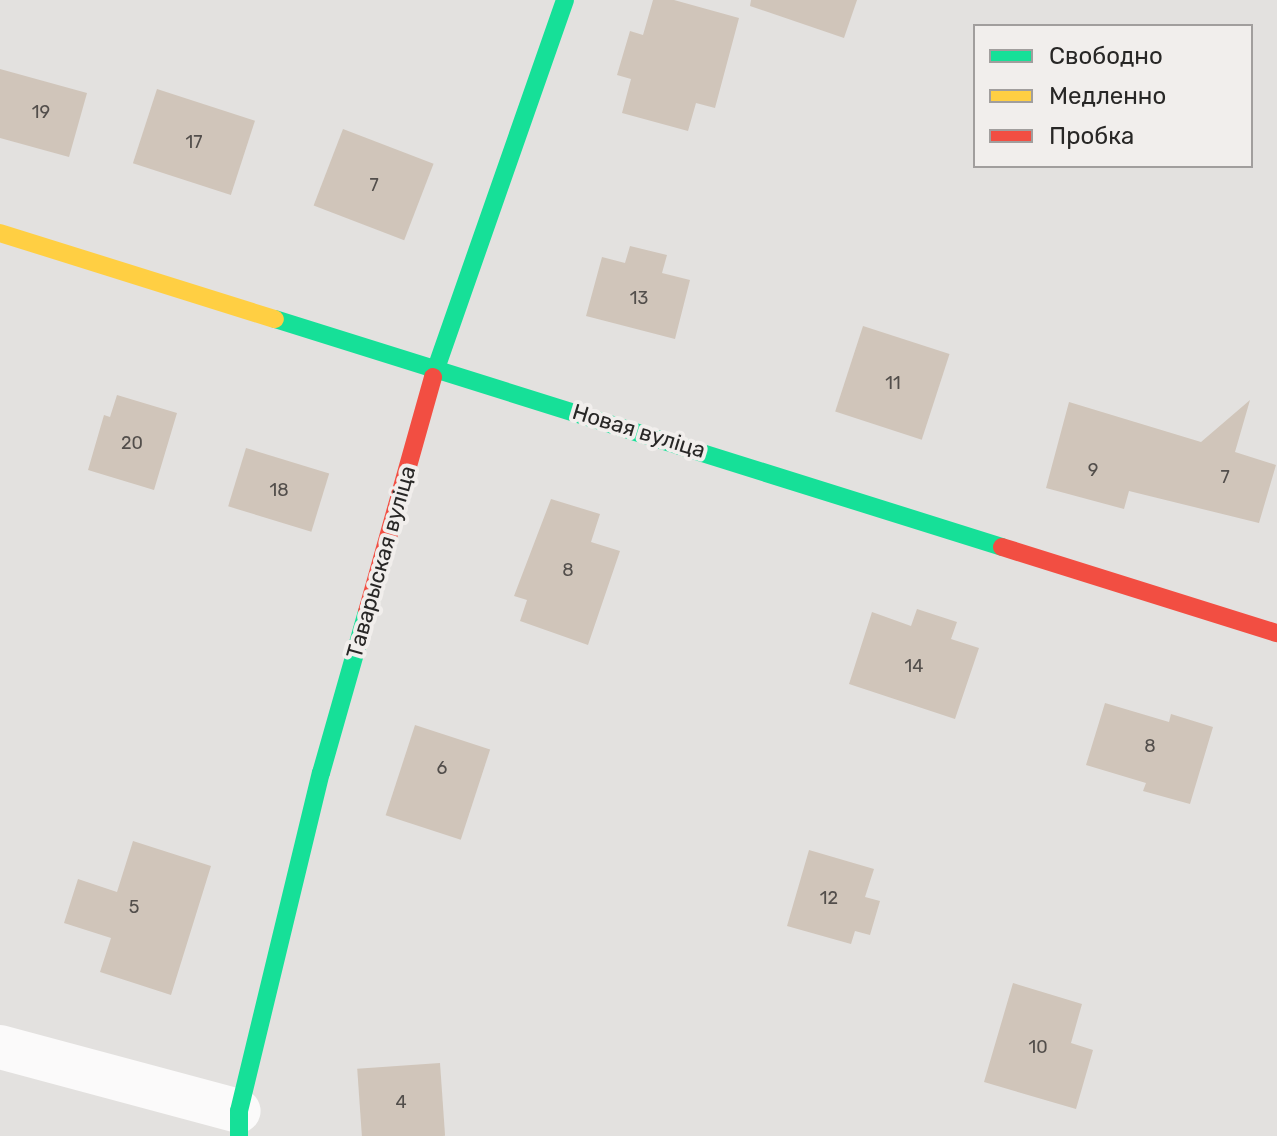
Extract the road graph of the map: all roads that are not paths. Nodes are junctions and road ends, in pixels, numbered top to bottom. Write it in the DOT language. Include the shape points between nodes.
graph roads {
  1 [pos="565,0"];
  2 [pos="0,233"];
  3 [pos="436,368"];
  4 [pos="1277,633"];
  5 [pos="0,1047"];
  6 [pos="239,1124"];
  1 -- 3 [label="street, Таварыская вуліца"];
  2 -- 3 [label="street, Новая вуліца"];
  3 -- 4 [label="street, Новая вуліца"];
  3 -- 6 [label="street, Таварыская вуліца" via="321,773"];
  5 -- 6 [label="street"];
}
